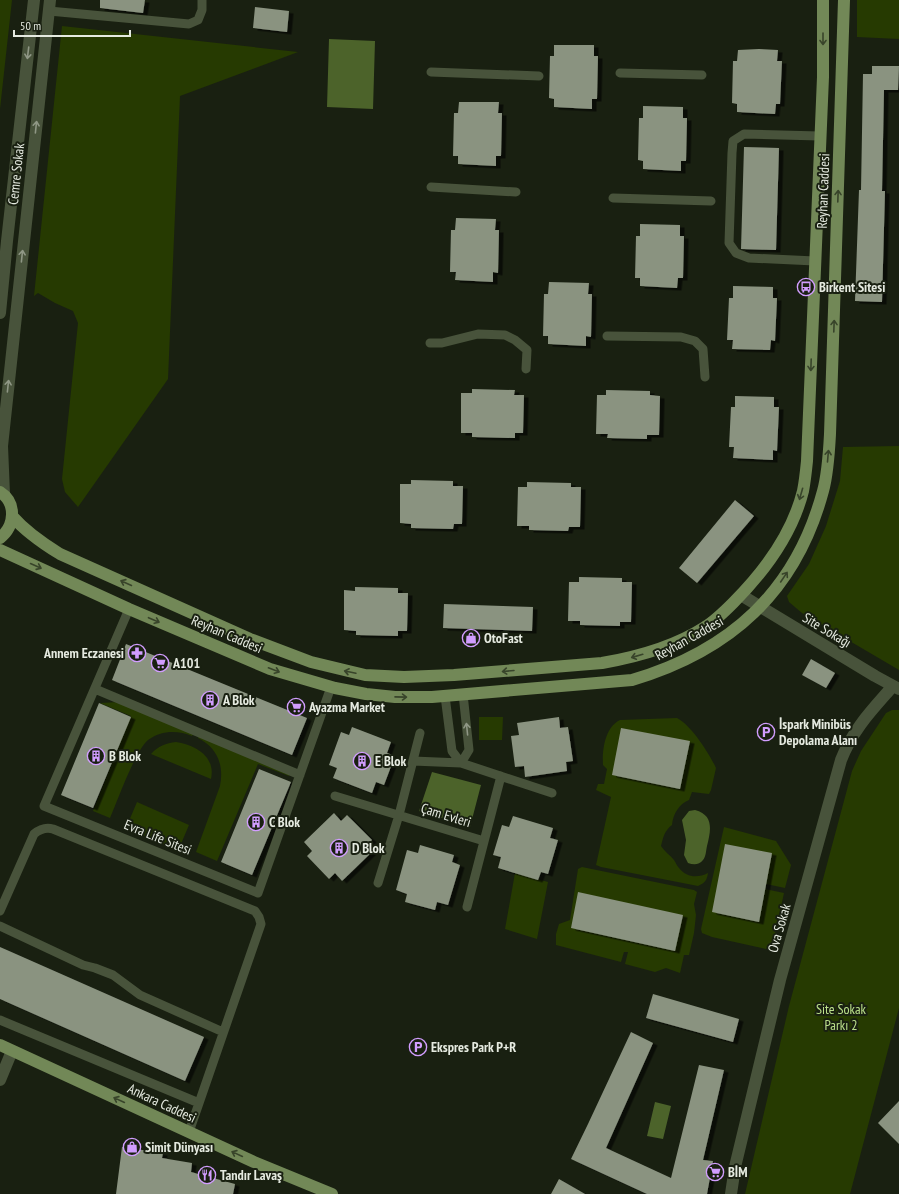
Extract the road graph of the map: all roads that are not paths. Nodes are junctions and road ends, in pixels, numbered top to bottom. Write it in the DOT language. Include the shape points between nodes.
graph roads {
  1 [pos="34,0"];
  2 [pos="202,0"];
  3 [pos="823,0"];
  4 [pos="844,0"];
  5 [pos="50,5"];
  6 [pos="431,72"];
  7 [pos="620,74"];
  8 [pos="702,75"];
  9 [pos="540,76"];
  10 [pos="820,136"];
  11 [pos="431,187"];
  12 [pos="516,192"];
  13 [pos="613,198"];
  14 [pos="712,200"];
  15 [pos="815,261"];
  16 [pos="0,313"];
  17 [pos="607,336"];
  18 [pos="430,343"];
  19 [pos="526,369"];
  20 [pos="705,377"];
  21 [pos="810,382"];
  22 [pos="832,383"];
  23 [pos="2,493"];
  24 [pos="12,516"];
  25 [pos="0,538"];
  26 [pos="0,550"];
  27 [pos="741,595"];
  28 [pos="760,607"];
  29 [pos="129,609"];
  30 [pos="454,675"];
  31 [pos="331,687"];
  32 [pos="896,687"];
  33 [pos="95,689"];
  34 [pos="454,695"];
  35 [pos="420,733"];
  36 [pos="412,761"];
  37 [pos="461,763"];
  38 [pos="300,775"];
  39 [pos="501,776"];
  40 [pos="552,793"];
  41 [pos="335,796"];
  42 [pos="399,815"];
  43 [pos="484,841"];
  44 [pos="378,883"];
  45 [pos="467,907"];
  46 [pos="0,911"];
  47 [pos="0,926"];
  48 [pos="0,1020"];
  49 [pos="223,1032"];
  50 [pos="0,1045"];
  51 [pos="12,1051"];
  52 [pos="0,1080"];
  53 [pos="199,1103"];
  54 [pos="189,1132"];
  55 [pos="315,1190"];
  56 [pos="332,1194"];
  57 [pos="731,1194"];
  1 -- 16 [label="street, Cemre Sokak, one-way"];
  2 -- 5 [label="lane" via="198,20 189,24"];
  3 -- 10 [label="main road, Reyhan Caddesi, one-way"];
  22 -- 4 [label="main road, Reyhan Caddesi, one-way"];
  23 -- 5 [label="street, Cemre Sokak, one-way" via="2,446"];
  6 -- 9 [label="lane"];
  7 -- 8 [label="lane"];
  10 -- 15 [label="main road, Reyhan Caddesi"];
  10 -- 15 [label="lane" via="744,134 734,141 732,153 729,243 736,253 749,258"];
  11 -- 12 [label="lane"];
  13 -- 14 [label="lane"];
  15 -- 21 [label="main road, Reyhan Caddesi, one-way"];
  17 -- 20 [label="lane" via="682,337 695,341 703,349"];
  18 -- 19 [label="lane" via="442,343 478,334 505,335 527,350"];
  21 -- 22 [label="main road"];
  21 -- 27 [label="main road, Reyhan Caddesi, one-way" via="807,461 803,490 784,538 770,560"];
  28 -- 22 [label="main road, Reyhan Caddesi, one-way" via="797,556 823,491 830,434"];
  23 -- 24 [label="main road" via="12,508"];
  24 -- 25 [label="main road" via="8,530"];
  30 -- 24 [label="main road, Reyhan Caddesi, one-way" via="365,675 312,662 250,639 60,554 33,537"];
  26 -- 29 [label="main road, Reyhan Caddesi, one-way"];
  27 -- 28 [label="street, Site Sokağı"];
  27 -- 30 [label="main road, Reyhan Caddesi, one-way" via="705,627 656,650 625,659"];
  28 -- 32 [label="street, Site Sokağı"];
  28 -- 34 [label="main road, Reyhan Caddesi" via="720,641 658,673 632,680"];
  29 -- 31 [label="main road, Reyhan Caddesi, one-way" via="280,672"];
  29 -- 33 [label="lane, Evra Life Sitesi"];
  30 -- 34 [label="main road"];
  31 -- 34 [label="main road, Reyhan Caddesi, one-way" via="395,697"];
  31 -- 38 [label="lane, Evra Life Sitesi"];
  32 -- 57 [label="street, Ova Sokak" via="858,726 841,760 780,980 735,1166"];
  33 -- 38 [label="lane"];
  33 -- 38 [label="lane, Evra Life Sitesi" via="44,806 258,893"];
  34 -- 37 [label="lane" via="452,751"];
  37 -- 34 [label="lane, one-way" via="469,750"];
  35 -- 36 [label="lane, Çam Evleri"];
  36 -- 37 [label="lane"];
  36 -- 42 [label="lane, Çam Evleri"];
  37 -- 39 [label="lane"];
  39 -- 40 [label="lane"];
  39 -- 43 [label="lane, Çam Evleri"];
  41 -- 42 [label="lane, Çam Evleri"];
  42 -- 43 [label="lane, Çam Evleri"];
  42 -- 44 [label="lane, Çam Evleri"];
  43 -- 45 [label="lane, Çam Evleri"];
  46 -- 49 [label="lane" via="34,834 38,830 48,828 255,911 261,924"];
  47 -- 49 [label="lane" via="83,965 113,976 140,996"];
  48 -- 53 [label="lane"];
  49 -- 53 [label="lane"];
  50 -- 51 [label="main road, Ankara Caddesi"];
  51 -- 52 [label="street"];
  54 -- 51 [label="main road, Ankara Caddesi, one-way"];
  53 -- 54 [label="lane"];
  55 -- 54 [label="main road, Ankara Caddesi, one-way"];
  55 -- 56 [label="main road, Ankara Caddesi"];
}
